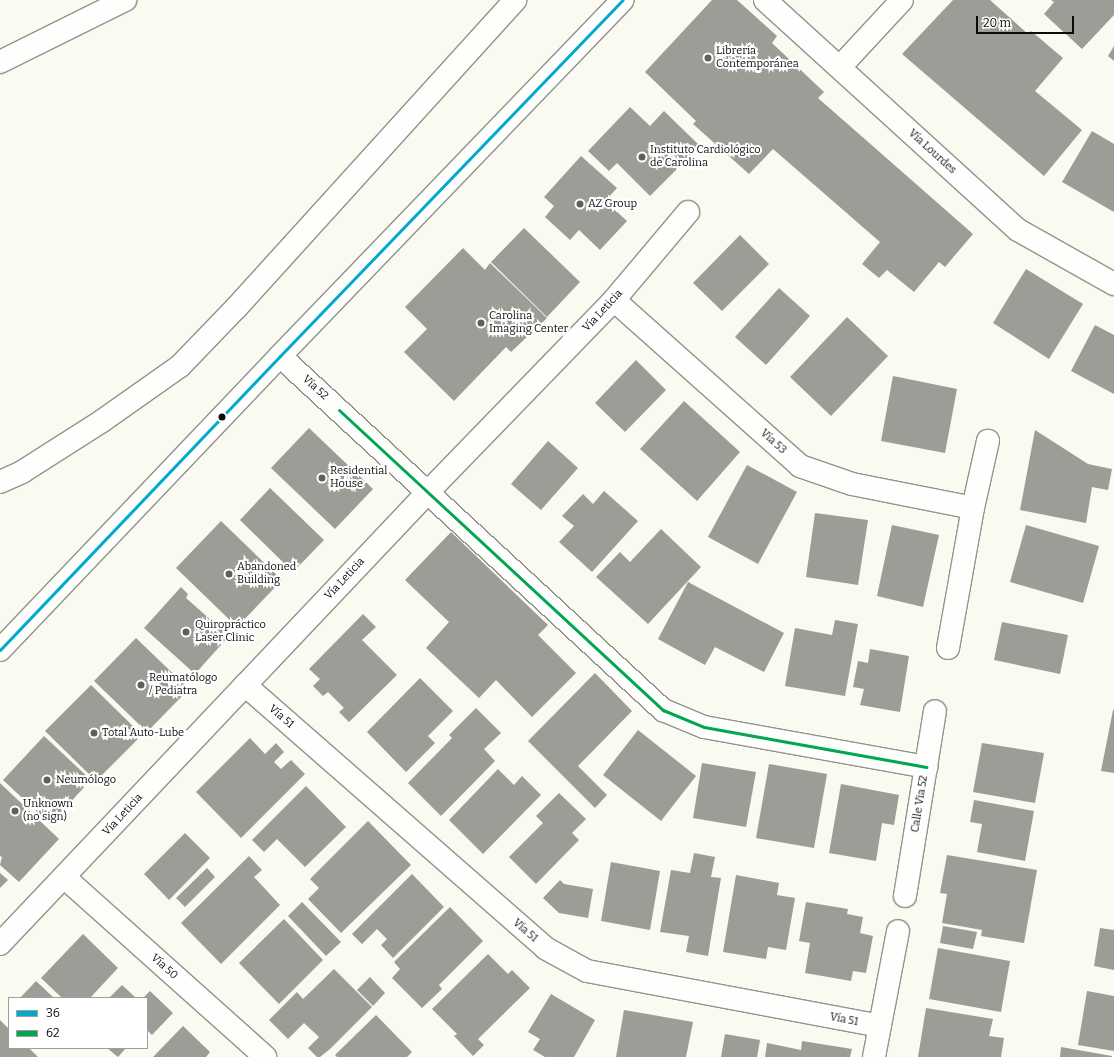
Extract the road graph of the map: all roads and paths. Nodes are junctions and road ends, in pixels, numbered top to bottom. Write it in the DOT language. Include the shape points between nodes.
graph roads {
  1 [pos="125,0"];
  2 [pos="515,0"];
  3 [pos="622,0"];
  4 [pos="765,0"];
  5 [pos="902,0"];
  6 [pos="0,62"];
  7 [pos="840,68"];
  8 [pos="688,212"];
  9 [pos="1114,284"];
  10 [pos="614,300"];
  11 [pos="280,356"];
  12 [pos="988,441"];
  13 [pos="0,482"];
  14 [pos="428,492"];
  15 [pos="973,508"];
  16 [pos="948,648"];
  17 [pos="0,650"];
  18 [pos="245,685"];
  19 [pos="935,711"];
  20 [pos="926,767"];
  21 [pos="64,877"];
  22 [pos="905,896"];
  23 [pos="898,931"];
  24 [pos="0,944"];
  25 [pos="880,1026"];
  26 [pos="265,1057"];
  27 [pos="874,1057"];
  1 -- 6 [label="street"];
  2 -- 13 [label="street" via="236,308 180,366 102,421 22,472"];
  3 -- 11 [label="street"];
  4 -- 7 [label="street, Vía Lourdes"];
  5 -- 7 [label="street"];
  7 -- 9 [label="street, Vía Lourdes" via="1018,230"];
  8 -- 10 [label="street, Vía Leticia"];
  10 -- 14 [label="street, Vía Leticia"];
  10 -- 15 [label="street, Vía 53" via="800,466 852,484"];
  11 -- 14 [label="street, Vía 52"];
  11 -- 17 [label="street"];
  12 -- 15 [label="street"];
  14 -- 18 [label="street, Vía Leticia"];
  14 -- 20 [label="street, Vía 52" via="663,710 704,727"];
  15 -- 16 [label="street"];
  18 -- 21 [label="street, Vía Leticia"];
  18 -- 25 [label="street, Vía 51" via="545,948 587,971"];
  19 -- 20 [label="street, Calle Via 52"];
  20 -- 22 [label="street, Calle Via 52"];
  21 -- 24 [label="street, Vía Leticia"];
  21 -- 26 [label="street, Vía 50"];
  23 -- 25 [label="street"];
  25 -- 27 [label="street"];
}
